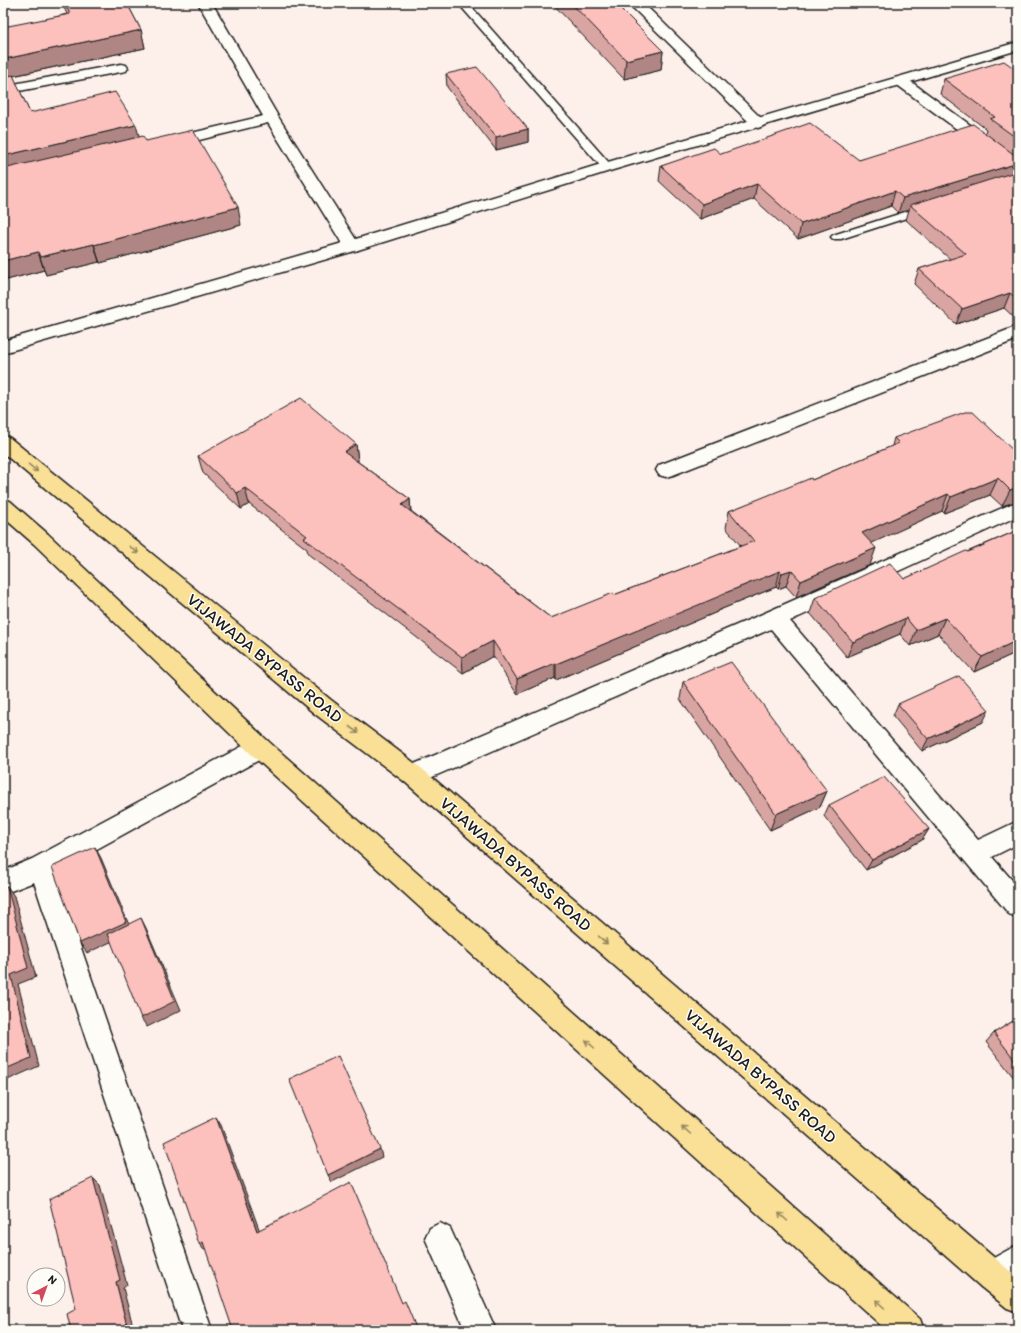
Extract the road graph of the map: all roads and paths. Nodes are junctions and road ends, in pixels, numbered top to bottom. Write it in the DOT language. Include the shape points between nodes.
graph roads {
  1 [pos="205,3"];
  2 [pos="463,3"];
  3 [pos="635,3"];
  4 [pos="1018,46"];
  5 [pos="121,68"];
  6 [pos="901,81"];
  7 [pos="3,90"];
  8 [pos="272,118"];
  9 [pos="758,123"];
  10 [pos="156,145"];
  11 [pos="608,167"];
  12 [pos="1018,167"];
  13 [pos="935,206"];
  14 [pos="836,237"];
  15 [pos="352,246"];
  16 [pos="1018,332"];
  17 [pos="3,347"];
  18 [pos="3,443"];
  19 [pos="666,470"];
  20 [pos="3,506"];
  21 [pos="1018,508"];
  22 [pos="775,618"];
  23 [pos="260,748"];
  24 [pos="413,775"];
  25 [pos="1018,832"];
  26 [pos="974,854"];
  27 [pos="41,867"];
  28 [pos="3,883"];
  29 [pos="1018,906"];
  30 [pos="440,1238"];
  31 [pos="1018,1260"];
  32 [pos="992,1276"];
  33 [pos="1018,1296"];
  34 [pos="197,1330"];
  35 [pos="481,1330"];
  36 [pos="909,1330"];
  1 -- 8 [label="street"];
  2 -- 11 [label="lane"];
  3 -- 9 [label="street"];
  4 -- 6 [label="street"];
  5 -- 7 [label="street"];
  6 -- 9 [label="street"];
  6 -- 12 [label="street"];
  8 -- 10 [label="street"];
  8 -- 15 [label="street"];
  9 -- 11 [label="street"];
  11 -- 15 [label="street"];
  13 -- 14 [label="lane"];
  15 -- 17 [label="street"];
  16 -- 19 [label="street"];
  18 -- 24 [label="main road, VIJAWADA BYPASS ROAD, one-way" via="323,706"];
  20 -- 23 [label="main road" via="41,539"];
  21 -- 22 [label="street"];
  22 -- 24 [label="street"];
  22 -- 26 [label="street"];
  23 -- 27 [label="street"];
  36 -- 23 [label="main road, one-way"];
  24 -- 32 [label="main road, VIJAWADA BYPASS ROAD, one-way"];
  25 -- 26 [label="street"];
  26 -- 29 [label="street"];
  27 -- 28 [label="street"];
  27 -- 34 [label="street"];
  30 -- 35 [label="street"];
  31 -- 32 [label="street"];
  32 -- 33 [label="main road, VIJAWADA BYPASS ROAD"];
}
